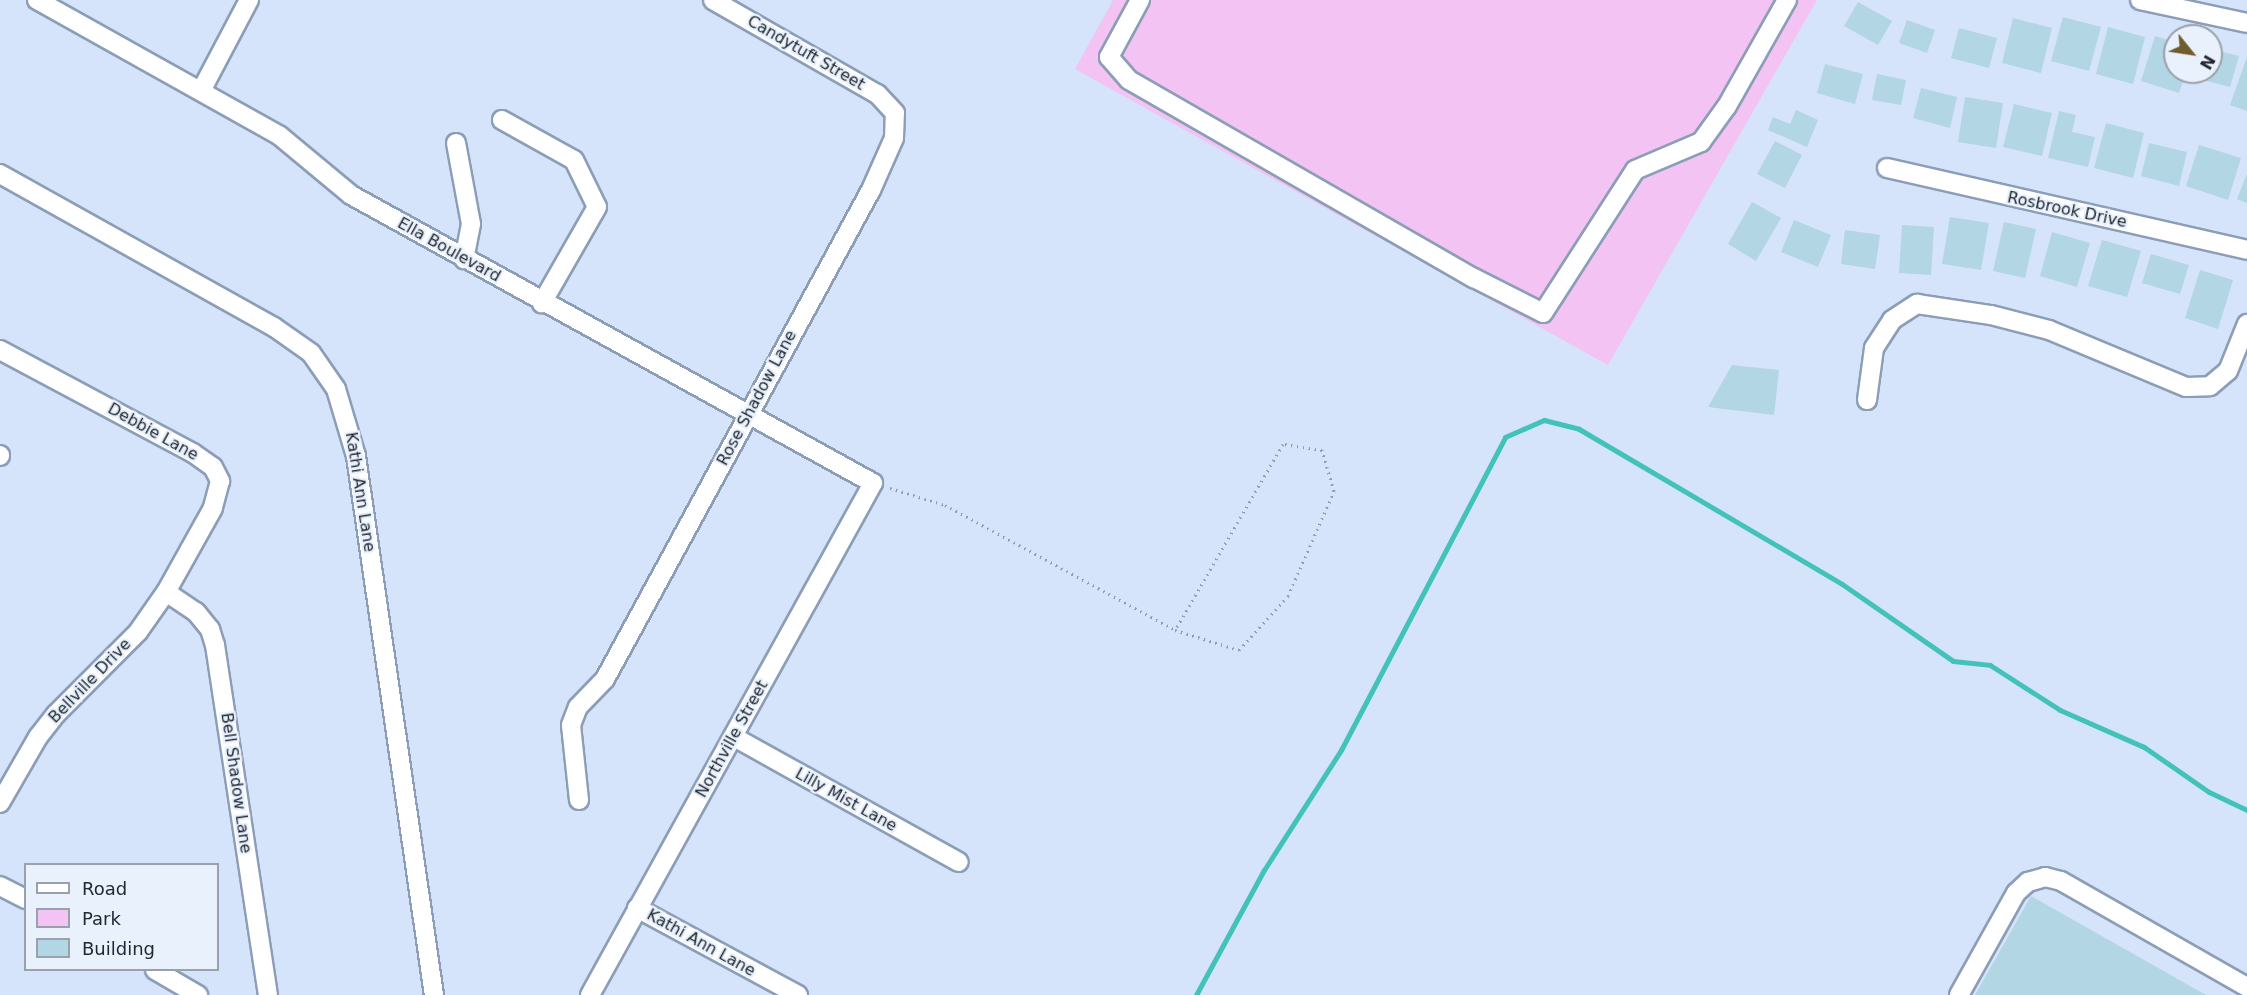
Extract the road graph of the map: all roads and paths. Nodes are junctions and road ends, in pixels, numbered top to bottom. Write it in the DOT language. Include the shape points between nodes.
graph roads {
  1 [pos="37,0"];
  2 [pos="249,0"];
  3 [pos="713,0"];
  4 [pos="1140,0"];
  5 [pos="1787,0"];
  6 [pos="2140,0"];
  7 [pos="2247,23"];
  8 [pos="201,91"];
  9 [pos="895,113"];
  10 [pos="502,120"];
  11 [pos="456,143"];
  12 [pos="1887,168"];
  13 [pos="0,174"];
  14 [pos="2247,250"];
  15 [pos="464,259"];
  16 [pos="542,303"];
  17 [pos="2247,324"];
  18 [pos="0,350"];
  19 [pos="1867,400"];
  20 [pos="747,417"];
  21 [pos="873,483"];
  22 [pos="166,592"];
  23 [pos="1175,630"];
  24 [pos="734,737"];
  25 [pos="579,800"];
  26 [pos="0,803"];
  27 [pos="958,862"];
  28 [pos="0,886"];
  29 [pos="24,898"];
  30 [pos="637,908"];
  31 [pos="158,971"];
  32 [pos="2247,987"];
  33 [pos="198,995"];
  34 [pos="268,995"];
  35 [pos="434,995"];
  36 [pos="590,995"];
  37 [pos="798,995"];
  38 [pos="1959,995"];
  1 -- 8 [label="street, Ella Boulevard"];
  2 -- 8 [label="street"];
  3 -- 9 [label="street, Candytuft Street" via="878,94"];
  4 -- 5 [label="street" via="1109,57 1129,80 1474,278 1543,313 1635,170 1701,142 1727,106"];
  6 -- 7 [label="street"];
  8 -- 15 [label="street, Ella Boulevard" via="280,136 351,195"];
  9 -- 20 [label="street, Rose Shadow Lane" via="894,138 887,158"];
  10 -- 16 [label="street" via="574,160 597,207"];
  11 -- 15 [label="street" via="471,224"];
  12 -- 14 [label="street, Rosbrook Drive"];
  13 -- 35 [label="street, Kathi Ann Lane" via="274,327 310,353 336,389 356,456"];
  15 -- 16 [label="street, Ella Boulevard"];
  16 -- 20 [label="street, Ella Boulevard"];
  17 -- 19 [label="street" via="2228,371 2210,386 2186,387 2049,330 1990,315 1917,304 1892,320 1874,348"];
  18 -- 22 [label="street, Debbie Lane" via="213,467 220,481 219,494"];
  20 -- 21 [label="street, Ella Boulevard"];
  20 -- 25 [label="street, Rose Shadow Lane" via="606,679 578,707 571,725"];
  21 -- 23 [label="path" via="945,505"];
  21 -- 24 [label="street, Northville Street"];
  22 -- 26 [label="street, Bellville Drive" via="138,632 50,722"];
  22 -- 34 [label="street, Bell Shadow Lane" via="196,612 210,629 215,645"];
  23 -- 23 [label="path" via="1239,650 1288,596 1334,491 1322,450 1283,444"];
  24 -- 27 [label="street, Lilly Mist Lane"];
  24 -- 30 [label="street, Northville Street"];
  28 -- 29 [label="street"];
  30 -- 36 [label="street, Northville Street"];
  30 -- 37 [label="street, Kathi Ann Lane"];
  31 -- 33 [label="street"];
  32 -- 38 [label="street" via="2061,881 2044,877 2028,882 2016,893"];
}
